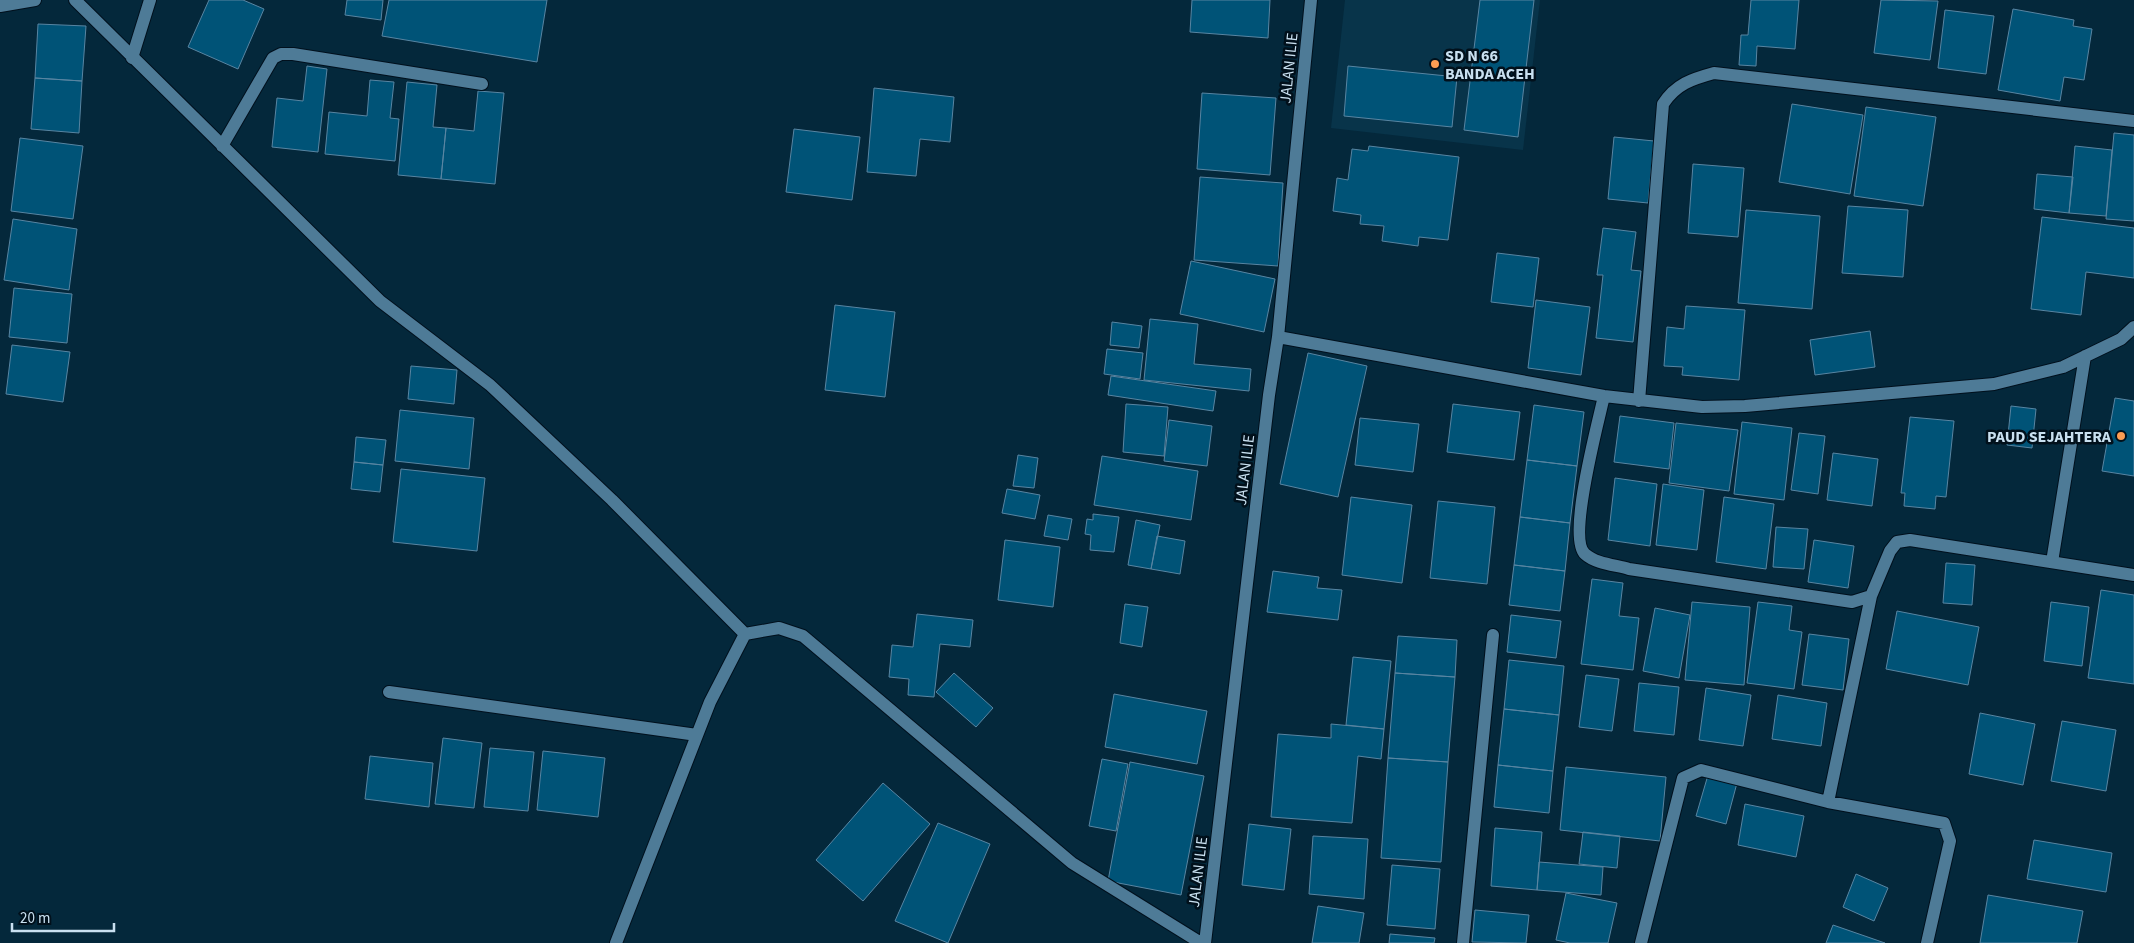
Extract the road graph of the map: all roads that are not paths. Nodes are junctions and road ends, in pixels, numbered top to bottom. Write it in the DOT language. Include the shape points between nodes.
graph roads {
  1 [pos="35,0"];
  2 [pos="74,0"];
  3 [pos="150,0"];
  4 [pos="1311,0"];
  5 [pos="0,6"];
  6 [pos="132,58"];
  7 [pos="482,84"];
  8 [pos="2134,121"];
  9 [pos="222,146"];
  10 [pos="2134,327"];
  11 [pos="1278,336"];
  12 [pos="2085,356"];
  13 [pos="1604,396"];
  14 [pos="1640,400"];
  15 [pos="2052,562"];
  16 [pos="2134,575"];
  17 [pos="1871,596"];
  18 [pos="745,634"];
  19 [pos="1493,635"];
  20 [pos="389,692"];
  21 [pos="697,735"];
  22 [pos="1828,802"];
  23 [pos="616,943"];
  24 [pos="1201,943"];
  25 [pos="1205,943"];
  26 [pos="1463,943"];
  27 [pos="1641,943"];
  28 [pos="1927,943"];
  1 -- 5 [label="street"];
  2 -- 6 [label="street"];
  3 -- 6 [label="street"];
  4 -- 11 [label="street, JALAN ILIE"];
  6 -- 9 [label="street"];
  7 -- 9 [label="street" via="281,54 273,58"];
  8 -- 14 [label="street" via="1714,73 1686,81 1670,93 1663,104"];
  9 -- 18 [label="street" via="380,300 490,385 612,500"];
  10 -- 12 [label="street" via="2121,339"];
  11 -- 13 [label="street"];
  11 -- 25 [label="street, JALAN ILIE"];
  12 -- 14 [label="street" via="2063,367 1994,384 1745,406"];
  12 -- 15 [label="street"];
  13 -- 14 [label="street"];
  13 -- 17 [label="street" via="1580,508 1578,537 1584,554 1593,560 1629,568 1852,602"];
  15 -- 16 [label="street"];
  15 -- 17 [label="street" via="1910,540 1897,542"];
  17 -- 22 [label="street"];
  18 -- 21 [label="street"];
  18 -- 24 [label="street" via="779,628 802,636 1072,863"];
  19 -- 26 [label="street"];
  20 -- 21 [label="street"];
  21 -- 23 [label="street"];
  22 -- 27 [label="street" via="1701,770 1683,778"];
  22 -- 28 [label="street" via="1944,823 1950,841"];
}
